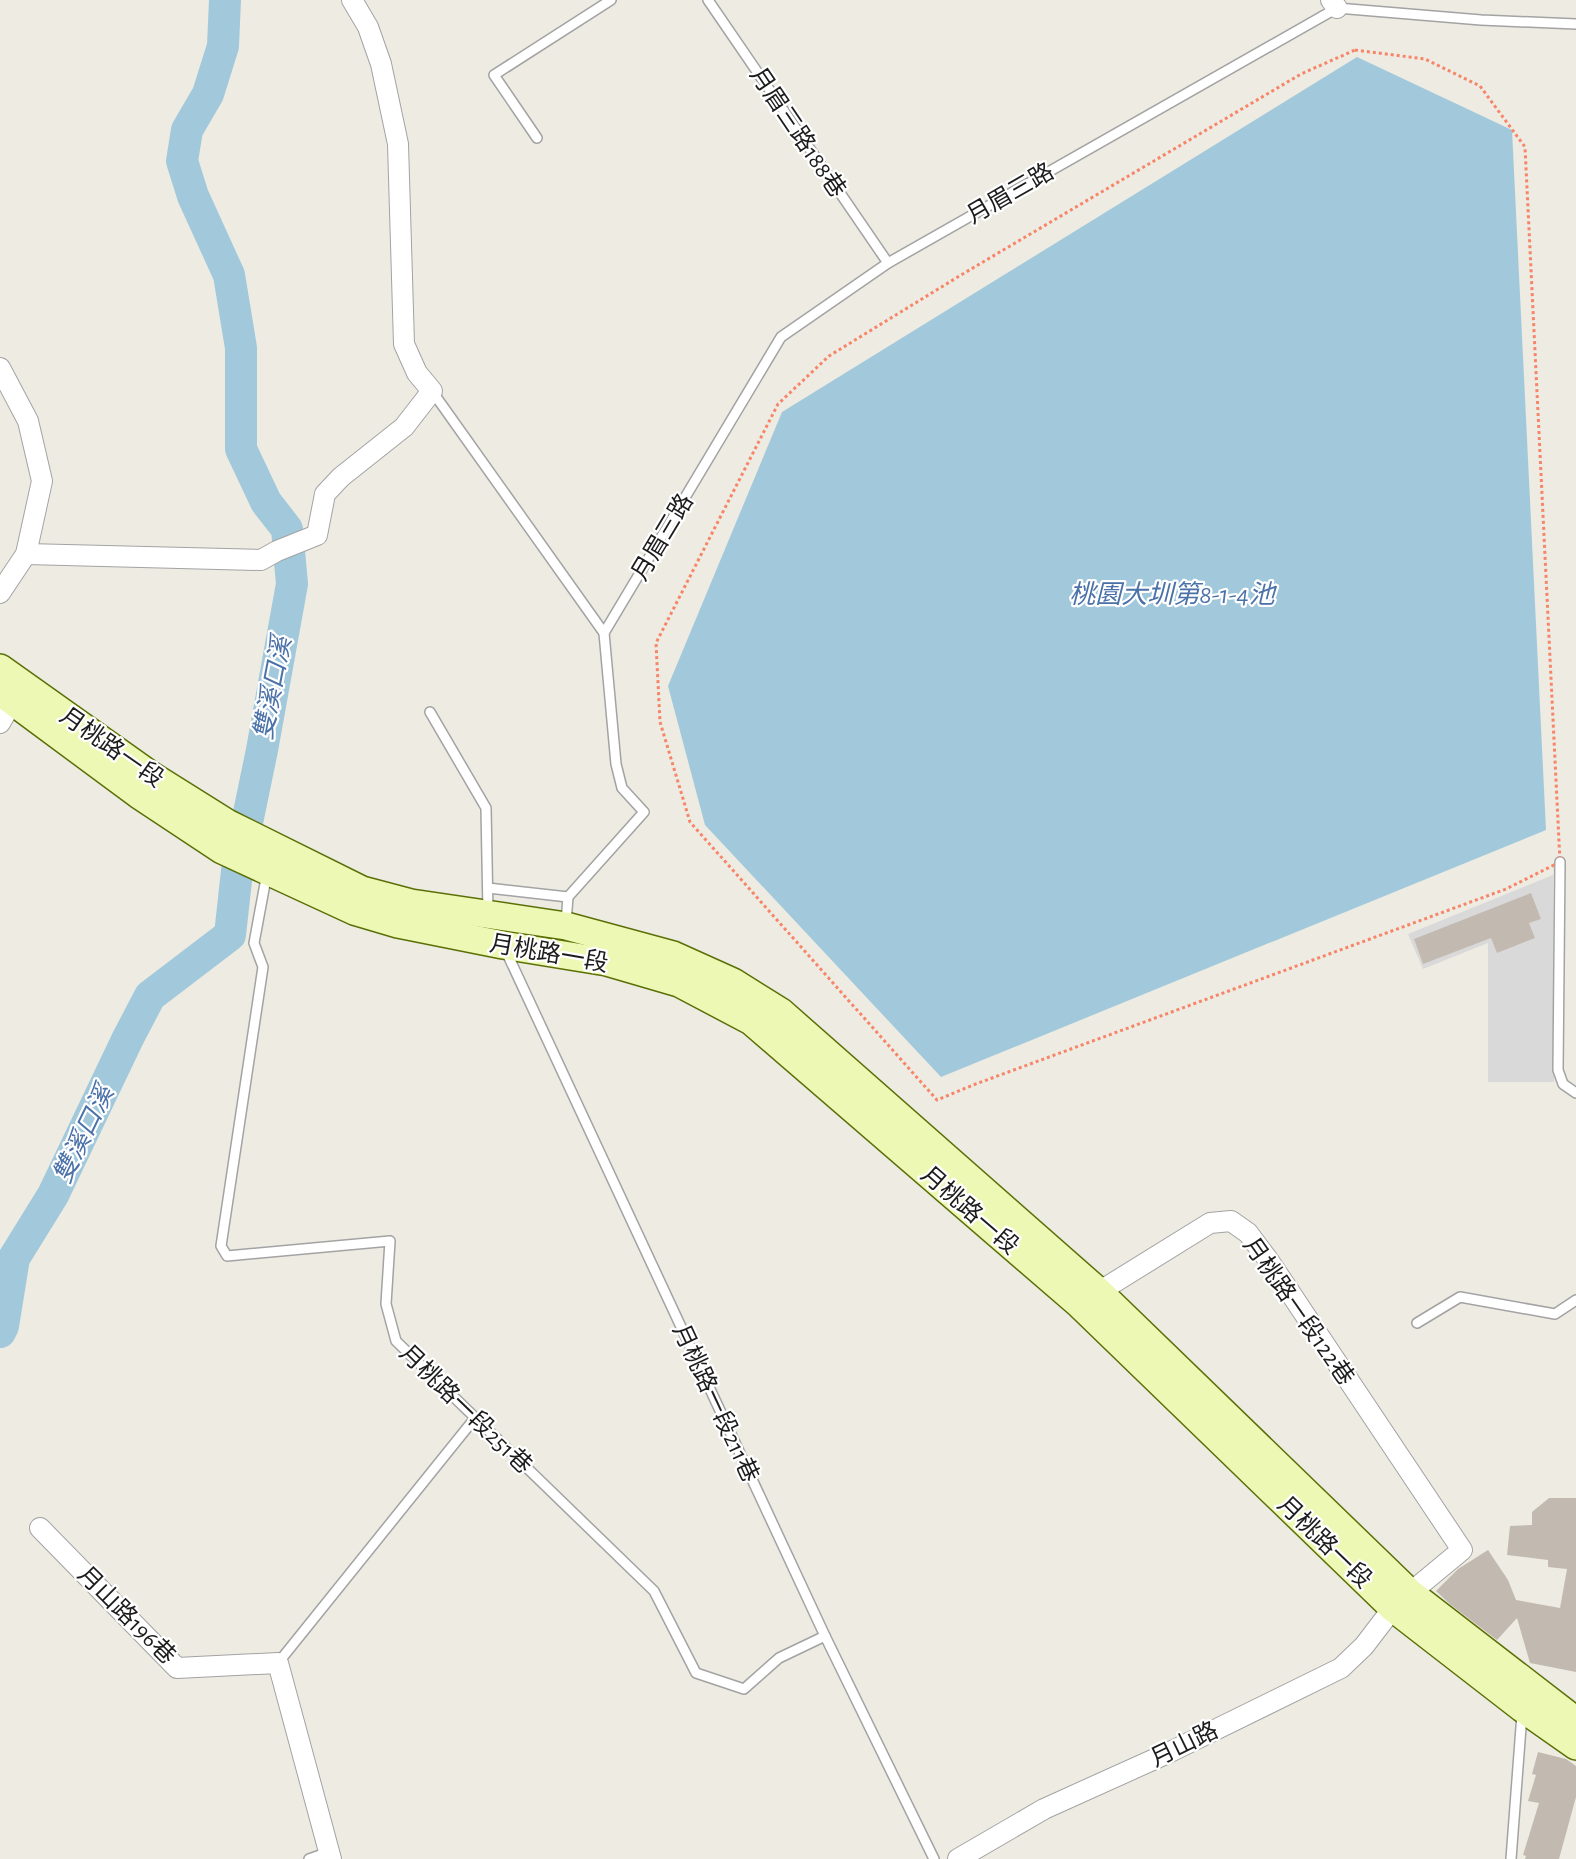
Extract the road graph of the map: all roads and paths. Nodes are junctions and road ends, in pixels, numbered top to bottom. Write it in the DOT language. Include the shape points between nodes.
graph roads {
  1 [pos="352,0"];
  2 [pos="610,0"];
  3 [pos="708,0"];
  4 [pos="1334,4"];
  5 [pos="1576,24"];
  6 [pos="537,138"];
  7 [pos="888,263"];
  8 [pos="0,368"];
  9 [pos="432,390"];
  10 [pos="26,554"];
  11 [pos="0,593"];
  12 [pos="604,633"];
  13 [pos="0,669"];
  14 [pos="9,700"];
  15 [pos="430,712"];
  16 [pos="1560,862"];
  17 [pos="262,869"];
  18 [pos="568,897"];
  19 [pos="488,901"];
  20 [pos="566,926"];
  21 [pos="503,945"];
  22 [pos="1576,1093"];
  23 [pos="1089,1298"];
  24 [pos="1576,1300"];
  25 [pos="1417,1323"];
  26 [pos="475,1418"];
  27 [pos="40,1528"];
  28 [pos="1462,1550"];
  29 [pos="1401,1601"];
  30 [pos="825,1636"];
  31 [pos="278,1663"];
  32 [pos="1522,1708"];
  33 [pos="1576,1721"];
  34 [pos="1576,1746"];
  35 [pos="330,1855"];
  36 [pos="309,1859"];
  37 [pos="934,1859"];
  38 [pos="958,1859"];
  39 [pos="1510,1859"];
  1 -- 9 [label="street" via="368,27 381,64 398,144 404,344 417,373"];
  2 -- 6 [label="lane" via="494,75"];
  3 -- 7 [label="lane, 月眉三路188巷"];
  4 -- 5 [label="lane, 月眉三路" via="1481,20"];
  4 -- 7 [label="lane, 月眉三路"];
  7 -- 12 [label="lane, 月眉三路" via="781,337"];
  8 -- 10 [label="street" via="28,421 42,481"];
  9 -- 10 [label="street" via="404,427 325,494 317,535 261,561"];
  9 -- 12 [label="lane"];
  10 -- 11 [label="street"];
  12 -- 18 [label="lane" via="616,764 622,788 644,812"];
  13 -- 14 [label="street, 月桃路一段"];
  14 -- 17 [label="street, 月桃路一段" via="139,795 222,850"];
  14 -- 19 [label="street, 月桃路一段" via="152,776 227,823 362,890 411,903"];
  15 -- 19 [label="lane" via="486,808"];
  16 -- 16 [label="path" via="1506,889 937,1100 690,822 660,722 656,643 778,404 829,356 1301,74 1355,50 1425,59 1480,86 1525,147"];
  16 -- 22 [label="lane" via="1558,1071 1563,1084"];
  17 -- 21 [label="street, 月桃路一段" via="365,914"];
  17 -- 26 [label="lane, 月桃路一段251巷" via="254,943 263,967 221,1246 226,1256 390,1241 386,1304 396,1341"];
  18 -- 19 [label="lane"];
  18 -- 20 [label="lane"];
  19 -- 20 [label="street, 月桃路一段"];
  19 -- 21 [label="street"];
  20 -- 23 [label="street, 月桃路一段" via="673,955 733,982 781,1012"];
  21 -- 23 [label="street, 月桃路一段" via="607,962 679,982 751,1021"];
  21 -- 30 [label="lane, 月桃路一段211巷"];
  23 -- 28 [label="street, 月桃路一段122巷" via="1210,1223 1231,1221 1248,1233 1269,1261"];
  23 -- 29 [label="street, 月桃路一段"];
  24 -- 25 [label="lane" via="1555,1314 1460,1297"];
  26 -- 30 [label="lane, 月桃路一段251巷" via="654,1591 696,1673 744,1689 779,1658"];
  26 -- 31 [label="lane"];
  27 -- 31 [label="street, 月山路196巷" via="177,1668"];
  28 -- 29 [label="street, 月山路"];
  29 -- 32 [label="street, 月桃路一段"];
  29 -- 33 [label="street, 月桃路一段"];
  29 -- 38 [label="street, 月山路" via="1341,1668 1168,1754 1044,1809"];
  30 -- 37 [label="lane, 月桃路一段211巷"];
  31 -- 35 [label="street"];
  32 -- 34 [label="street, 月桃路一段"];
  32 -- 39 [label="lane"];
  35 -- 36 [label="lane"];
}
